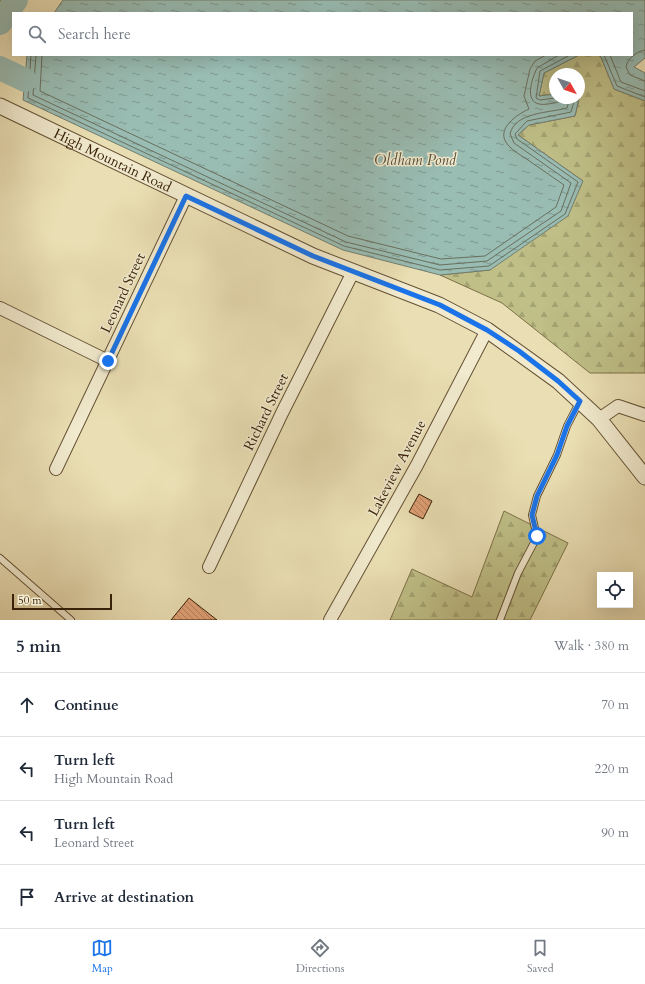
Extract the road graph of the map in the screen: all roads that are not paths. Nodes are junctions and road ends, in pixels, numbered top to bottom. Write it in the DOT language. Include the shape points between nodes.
graph roads {
  1 [pos="0,106"];
  2 [pos="186,196"];
  3 [pos="353,272"];
  4 [pos="0,308"];
  5 [pos="487,330"];
  6 [pos="108,361"];
  7 [pos="580,401"];
  8 [pos="645,414"];
  9 [pos="599,419"];
  10 [pos="56,469"];
  11 [pos="645,477"];
  12 [pos="0,558"];
  13 [pos="209,567"];
  14 [pos="71,620"];
  15 [pos="330,620"];
  16 [pos="500,620"];
  1 -- 2 [label="street, High Mountain Road"];
  2 -- 3 [label="street, High Mountain Road" via="313,256"];
  2 -- 6 [label="street, Leonard Street"];
  3 -- 5 [label="street, High Mountain Road" via="440,305"];
  3 -- 13 [label="street, Richard Street"];
  4 -- 6 [label="street"];
  5 -- 7 [label="street, High Mountain Road" via="552,377"];
  5 -- 15 [label="street, Lakeview Avenue"];
  6 -- 10 [label="street, Leonard Street"];
  7 -- 9 [label="street, High Mountain Road"];
  7 -- 16 [label="lane" via="537,496 532,515 537,536 518,573"];
  8 -- 9 [label="street" via="618,406"];
  9 -- 11 [label="street, High Mountain Road"];
  12 -- 14 [label="lane"];
}
